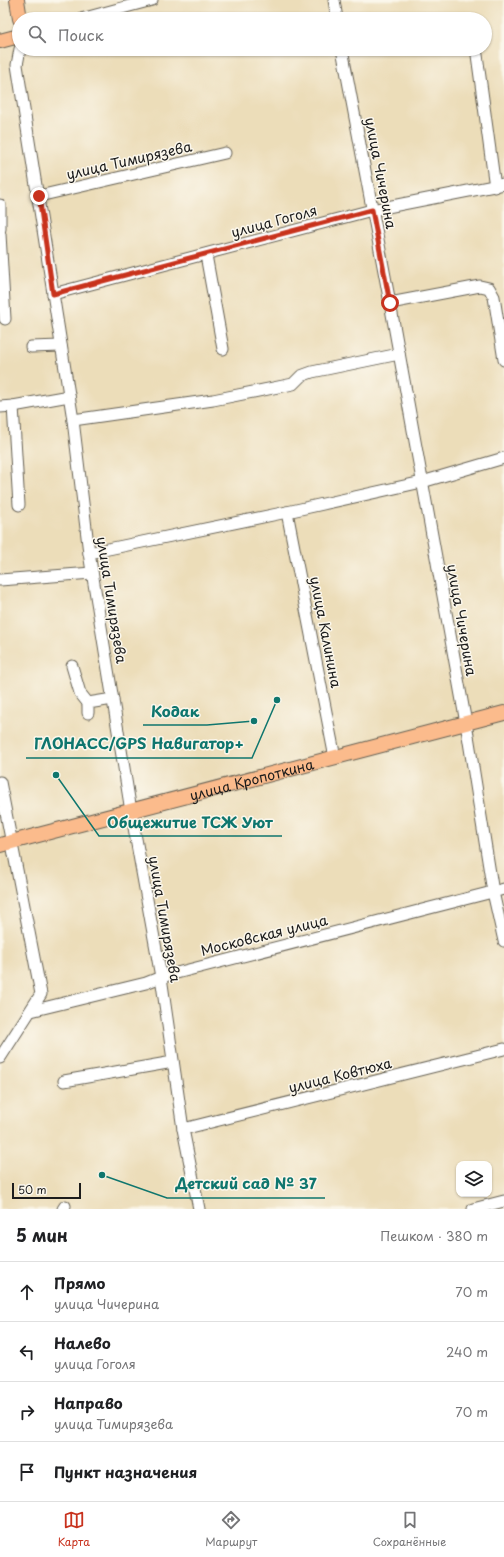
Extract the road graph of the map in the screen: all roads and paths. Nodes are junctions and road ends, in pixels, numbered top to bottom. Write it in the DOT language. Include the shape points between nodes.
graph roads {
  1 [pos="17,0"];
  2 [pos="152,0"];
  3 [pos="334,0"];
  4 [pos="19,12"];
  5 [pos="107,12"];
  6 [pos="336,12"];
  7 [pos="12,37"];
  8 [pos="0,40"];
  9 [pos="19,56"];
  10 [pos="343,56"];
  11 [pos="476,56"];
  12 [pos="225,153"];
  13 [pos="500,185"];
  14 [pos="39,196"];
  15 [pos="0,205"];
  16 [pos="372,210"];
  17 [pos="0,229"];
  18 [pos="0,234"];
  19 [pos="206,255"];
  20 [pos="53,294"];
  21 [pos="390,303"];
  22 [pos="5,319"];
  23 [pos="61,346"];
  24 [pos="31,347"];
  25 [pos="223,349"];
  26 [pos="399,354"];
  27 [pos="504,360"];
  28 [pos="69,396"];
  29 [pos="13,406"];
  30 [pos="0,407"];
  31 [pos="73,420"];
  32 [pos="504,458"];
  33 [pos="422,482"];
  34 [pos="19,505"];
  35 [pos="287,512"];
  36 [pos="89,553"];
  37 [pos="92,573"];
  38 [pos="0,580"];
  39 [pos="72,666"];
  40 [pos="113,699"];
  41 [pos="504,713"];
  42 [pos="466,723"];
  43 [pos="335,758"];
  44 [pos="0,782"];
  45 [pos="131,811"];
  46 [pos="6,843"];
  47 [pos="504,889"];
  48 [pos="493,892"];
  49 [pos="504,942"];
  50 [pos="161,977"];
  51 [pos="31,1011"];
  52 [pos="504,1049"];
  53 [pos="0,1058"];
  54 [pos="173,1062"];
  55 [pos="64,1081"];
  56 [pos="183,1129"];
  57 [pos="504,1201"];
  58 [pos="199,1209"];
  59 [pos="473,1209"];
  1 -- 4 [label="main road"];
  2 -- 5 [label="street"];
  3 -- 6 [label="street"];
  7 -- 8 [label="main road"];
  9 -- 14 [label="street, улица Тимирязева" via="17,65"];
  10 -- 16 [label="street, улица Чичерина"];
  11 -- 13 [label="street"];
  12 -- 14 [label="street, улица Тимирязева"];
  13 -- 16 [label="street, улица Гоголя"];
  14 -- 20 [label="street, улица Тимирязева"];
  15 -- 17 [label="street"];
  16 -- 19 [label="street, улица Гоголя"];
  16 -- 21 [label="street, улица Чичерина"];
  18 -- 22 [label="street"];
  19 -- 20 [label="street, улица Гоголя"];
  19 -- 25 [label="street"];
  20 -- 23 [label="street, улица Тимирязева"];
  21 -- 26 [label="street, улица Чичерина"];
  21 -- 27 [label="street" via="480,286 489,288 494,297"];
  23 -- 24 [label="street"];
  23 -- 28 [label="street, улица Тимирязева"];
  26 -- 31 [label="street" via="312,372 301,376 293,384 213,400"];
  26 -- 33 [label="street, улица Чичерина"];
  28 -- 29 [label="street"];
  28 -- 31 [label="street, улица Тимирязева"];
  29 -- 30 [label="street"];
  29 -- 34 [label="street"];
  31 -- 36 [label="street, улица Тимирязева"];
  32 -- 33 [label="street"];
  33 -- 35 [label="street"];
  33 -- 42 [label="street, улица Чичерина"];
  35 -- 36 [label="street"];
  35 -- 43 [label="street, улица Калинина"];
  36 -- 37 [label="street, улица Тимирязева"];
  37 -- 38 [label="street"];
  37 -- 40 [label="street, улица Тимирязева"];
  39 -- 40 [label="street" via="80,693 88,708"];
  40 -- 45 [label="street, улица Тимирязева"];
  41 -- 42 [label="main road, улица Кропоткина"];
  42 -- 43 [label="main road, улица Кропоткина"];
  42 -- 48 [label="street, улица Чичерина"];
  43 -- 45 [label="main road, улица Кропоткина"];
  44 -- 46 [label="street"];
  45 -- 46 [label="main road, улица Кропоткина"];
  45 -- 50 [label="street, улица Тимирязева"];
  46 -- 51 [label="street" via="41,994"];
  47 -- 48 [label="street, Московская улица"];
  48 -- 49 [label="street, улица Чичерина"];
  48 -- 50 [label="street, Московская улица"];
  50 -- 51 [label="street, Московская улица" via="146,984"];
  50 -- 54 [label="street, улица Тимирязева"];
  51 -- 53 [label="street"];
  52 -- 56 [label="street, улица Ковтюха"];
  54 -- 55 [label="street"];
  54 -- 56 [label="street, улица Тимирязева"];
  56 -- 58 [label="street, улица Тимирязева"];
  57 -- 59 [label="street"];
}
